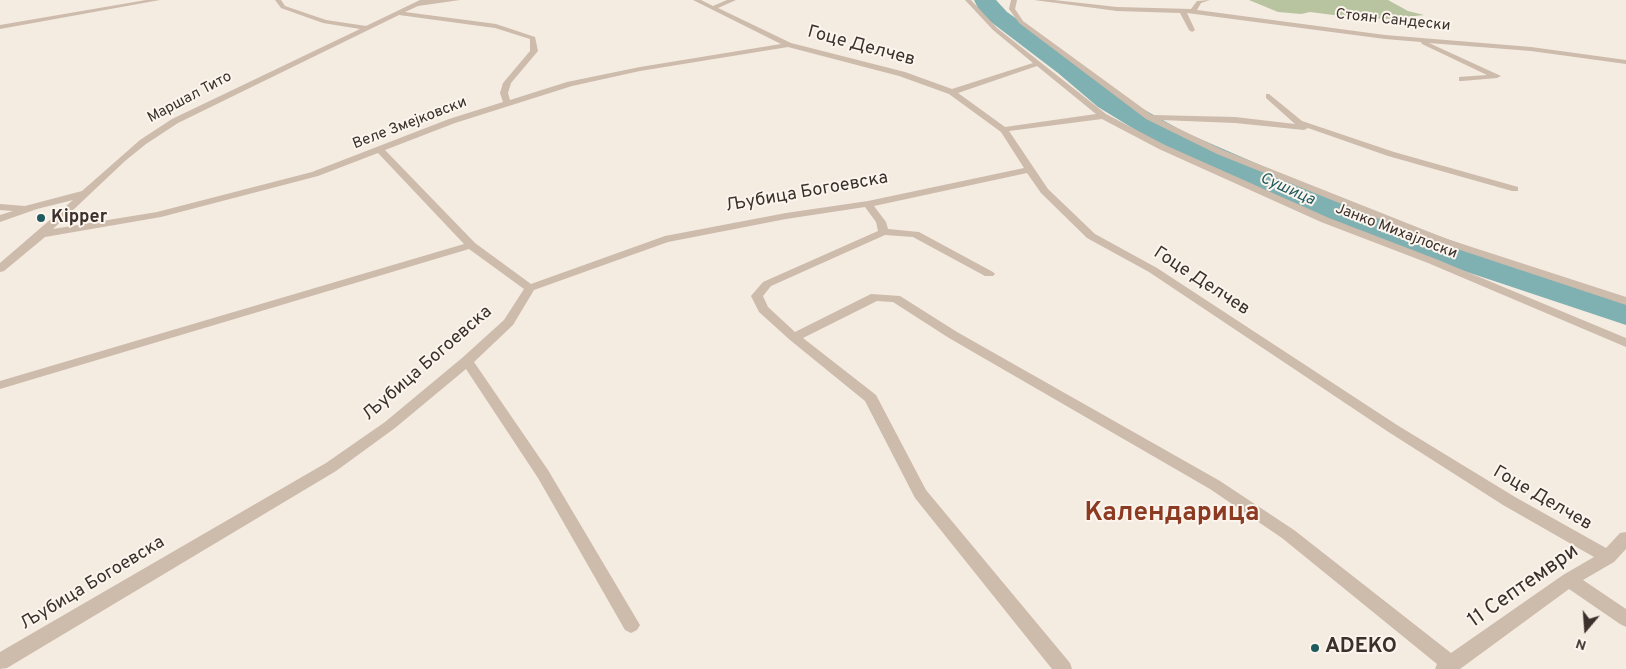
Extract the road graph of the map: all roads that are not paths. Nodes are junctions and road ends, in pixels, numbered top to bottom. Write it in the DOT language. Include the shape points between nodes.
graph roads {
  1 [pos="157,0"];
  2 [pos="278,0"];
  3 [pos="457,0"];
  4 [pos="696,0"];
  5 [pos="732,0"];
  6 [pos="968,0"];
  7 [pos="1014,0"];
  8 [pos="1037,0"];
  9 [pos="1207,0"];
  10 [pos="421,2"];
  11 [pos="713,8"];
  12 [pos="1182,10"];
  13 [pos="1194,11"];
  14 [pos="398,13"];
  15 [pos="0,27"];
  16 [pos="368,28"];
  17 [pos="1192,30"];
  18 [pos="1417,40"];
  19 [pos="788,45"];
  20 [pos="1626,62"];
  21 [pos="1037,64"];
  22 [pos="1462,79"];
  23 [pos="952,92"];
  24 [pos="1269,96"];
  25 [pos="507,103"];
  26 [pos="1104,116"];
  27 [pos="1149,117"];
  28 [pos="1301,123"];
  29 [pos="1004,130"];
  30 [pos="380,150"];
  31 [pos="1032,169"];
  32 [pos="1515,188"];
  33 [pos="85,193"];
  34 [pos="868,204"];
  35 [pos="0,207"];
  36 [pos="33,207"];
  37 [pos="0,219"];
  38 [pos="884,232"];
  39 [pos="42,234"];
  40 [pos="471,245"];
  41 [pos="0,269"];
  42 [pos="989,274"];
  43 [pos="530,288"];
  44 [pos="1626,301"];
  45 [pos="794,337"];
  46 [pos="1626,343"];
  47 [pos="467,361"];
  48 [pos="0,385"];
  49 [pos="1626,538"];
  50 [pos="1608,557"];
  51 [pos="1568,580"];
  52 [pos="1626,619"];
  53 [pos="631,625"];
  54 [pos="0,662"];
  55 [pos="1447,667"];
  56 [pos="1063,669"];
  1 -- 15 [label="street"];
  2 -- 16 [label="street" via="283,7 325,22"];
  3 -- 10 [label="street, Маршал Тито"];
  4 -- 11 [label="street"];
  5 -- 11 [label="street"];
  6 -- 21 [label="street, Јанко Михајлоски"];
  7 -- 27 [label="street, Јанко Михајлоски" via="1012,9 1021,22"];
  8 -- 12 [label="street, Стоян Сандески" via="1118,9"];
  9 -- 13 [label="street" via="1199,2"];
  10 -- 14 [label="street, Маршал Тито"];
  11 -- 19 [label="street"];
  12 -- 13 [label="street, Стоян Сандески"];
  12 -- 17 [label="street"];
  13 -- 18 [label="street, Стоян Сандески"];
  14 -- 16 [label="street, Маршал Тито"];
  14 -- 25 [label="street" via="496,26 533,38 534,51 507,83 504,93"];
  16 -- 33 [label="street, Маршал Тито" via="175,121 143,142"];
  18 -- 20 [label="street, Стоян Сандески" via="1522,48"];
  18 -- 22 [label="street" via="1497,76"];
  19 -- 23 [label="street, Гоце Делчев" via="902,74"];
  19 -- 25 [label="street, Веле Змејковски" via="640,69 570,84"];
  21 -- 23 [label="street"];
  21 -- 26 [label="street, Јанко Михајлоски"];
  23 -- 29 [label="street, Гоце Делчев"];
  24 -- 28 [label="street"];
  25 -- 30 [label="street, Веле Змејковски"];
  26 -- 29 [label="street"];
  26 -- 46 [label="street, Јанко Михајлоски" via="1162,147 1325,220 1432,261"];
  27 -- 28 [label="street" via="1235,120 1304,127"];
  27 -- 44 [label="street, Јанко Михајлоски" via="1220,152 1356,208 1443,241"];
  28 -- 32 [label="street" via="1391,154"];
  29 -- 31 [label="street, Гоце Делчев"];
  30 -- 39 [label="street, Веле Змејковски" via="315,174 199,206"];
  30 -- 40 [label="street"];
  31 -- 34 [label="street, Љубица Богоевска"];
  31 -- 50 [label="street, Гоце Делчев" via="1044,191 1091,236 1153,270 1509,501"];
  33 -- 36 [label="street"];
  33 -- 39 [label="street, Маршал Тито"];
  34 -- 38 [label="street"];
  34 -- 43 [label="street, Љубица Богоевска" via="665,239"];
  35 -- 36 [label="street"];
  36 -- 37 [label="street"];
  38 -- 42 [label="street" via="915,234"];
  38 -- 45 [label="street" via="767,284 757,296 763,309"];
  39 -- 41 [label="street, Маршал Тито"];
  40 -- 43 [label="street"];
  40 -- 48 [label="street"];
  43 -- 47 [label="street, Љубица Богоевска" via="509,322"];
  45 -- 55 [label="street" via="875,297 896,300 1215,485 1288,534"];
  45 -- 56 [label="street" via="871,398 920,494"];
  47 -- 53 [label="street" via="543,474"];
  47 -- 54 [label="street, Љубица Богоевска" via="390,425 331,466"];
  49 -- 50 [label="street, 11 Септември"];
  50 -- 51 [label="street, 11 Септември"];
  51 -- 52 [label="street"];
  51 -- 55 [label="street, 11 Септември"];
}
